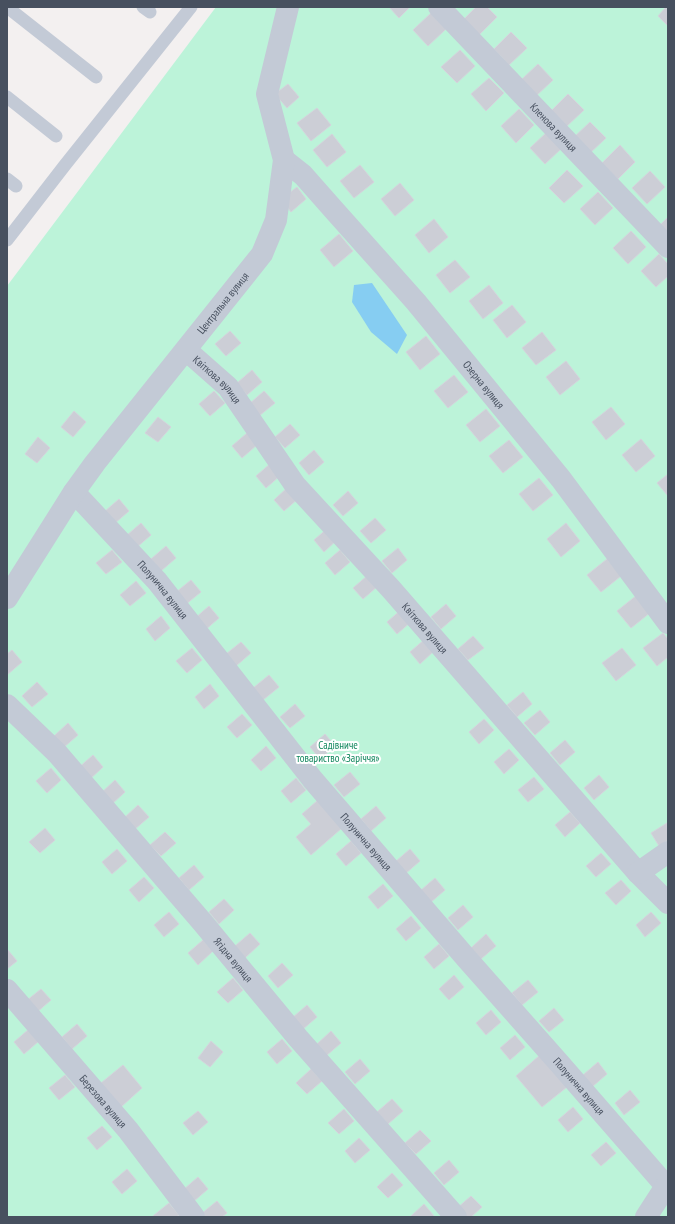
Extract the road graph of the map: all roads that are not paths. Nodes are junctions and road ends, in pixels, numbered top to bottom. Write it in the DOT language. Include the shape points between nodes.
graph roads {
  1 [pos="7,7"];
  2 [pos="191,7"];
  3 [pos="288,7"];
  4 [pos="439,7"];
  5 [pos="96,77"];
  6 [pos="7,97"];
  7 [pos="56,136"];
  8 [pos="284,160"];
  9 [pos="7,240"];
  10 [pos="668,247"];
  11 [pos="186,350"];
  12 [pos="74,492"];
  13 [pos="7,598"];
  14 [pos="668,623"];
  15 [pos="7,706"];
  16 [pos="668,852"];
  17 [pos="638,874"];
  18 [pos="668,903"];
  19 [pos="7,990"];
  20 [pos="667,1185"];
  21 [pos="194,1217"];
  22 [pos="456,1217"];
  23 [pos="646,1217"];
  1 -- 5 [label="lane"];
  2 -- 9 [label="lane"];
  3 -- 8 [label="street, Центральна вулиця" via="267,94"];
  4 -- 10 [label="street, Кленова вулиця"];
  6 -- 7 [label="lane"];
  8 -- 11 [label="street, Центральна вулиця" via="276,220 262,254"];
  8 -- 14 [label="street, Озерна вулиця" via="303,175 416,302 561,479"];
  11 -- 12 [label="street, Центральна вулиця"];
  11 -- 17 [label="street, Квіткова вулиця" via="228,387 296,485 391,588"];
  12 -- 13 [label="street, Центральна вулиця"];
  12 -- 20 [label="street, Полунична вулиця" via="157,581 313,780"];
  15 -- 22 [label="street, Ягідна вулиця" via="57,753 298,1038"];
  16 -- 17 [label="street"];
  17 -- 18 [label="street, Квіткова вулиця"];
  19 -- 21 [label="street, Березова вулиця" via="128,1130"];
  20 -- 23 [label="street"];
}
